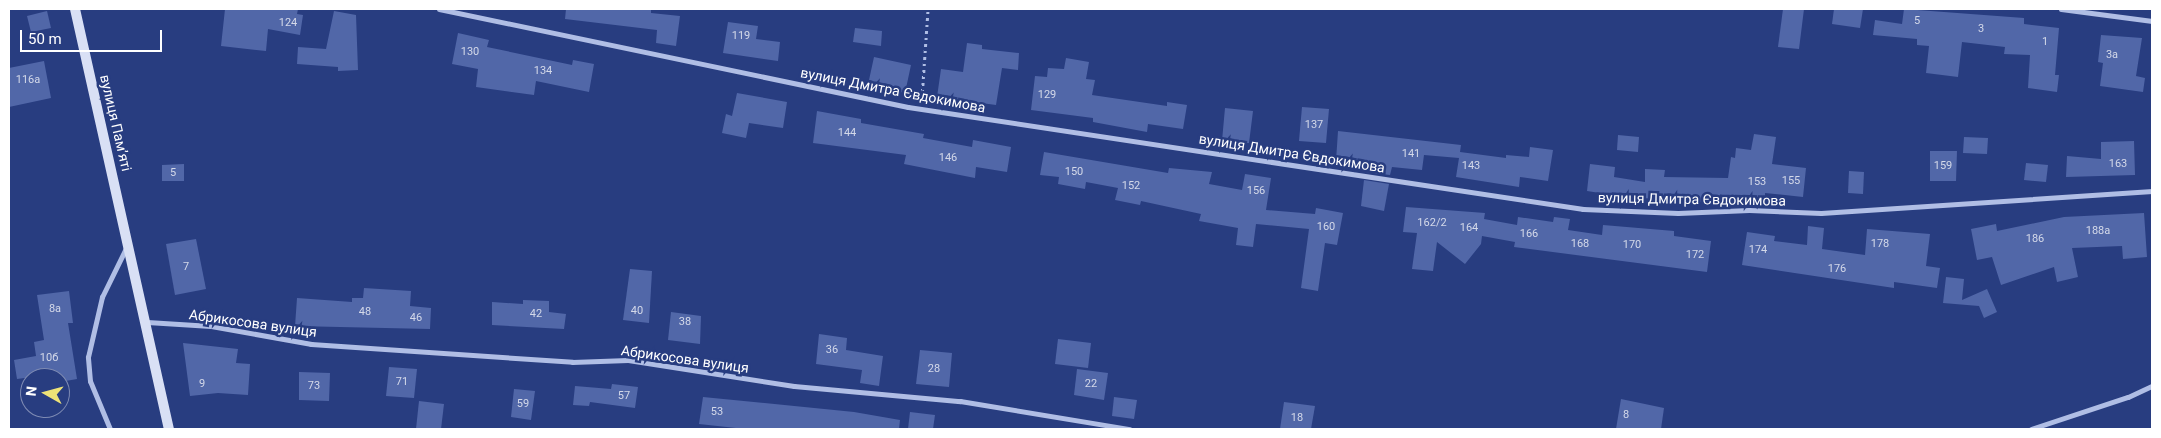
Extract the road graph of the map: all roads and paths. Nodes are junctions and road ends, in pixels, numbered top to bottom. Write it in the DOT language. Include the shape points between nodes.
graph roads {
  1 [pos="75,9"];
  2 [pos="439,9"];
  3 [pos="928,9"];
  4 [pos="2061,9"];
  5 [pos="2152,21"];
  6 [pos="922,109"];
  7 [pos="2152,191"];
  8 [pos="129,243"];
  9 [pos="147,322"];
  10 [pos="2152,386"];
  11 [pos="110,429"];
  12 [pos="169,429"];
  13 [pos="1130,429"];
  14 [pos="2031,429"];
  1 -- 8 [label="street, вулиця Памʼяті"];
  2 -- 6 [label="street, вулиця Дмитра Євдокимова"];
  3 -- 6 [label="path"];
  4 -- 5 [label="street"];
  6 -- 7 [label="street, вулиця Дмитра Євдокимова" via="1583,209 1821,213"];
  8 -- 9 [label="street, вулиця Памʼяті"];
  8 -- 11 [label="street" via="102,297 88,357 90,381"];
  9 -- 12 [label="street, вулиця Памʼяті"];
  9 -- 13 [label="street, Абрикосова вулиця" via="211,326 311,344 572,362 628,360 794,386 960,401"];
  10 -- 14 [label="street"];
}
